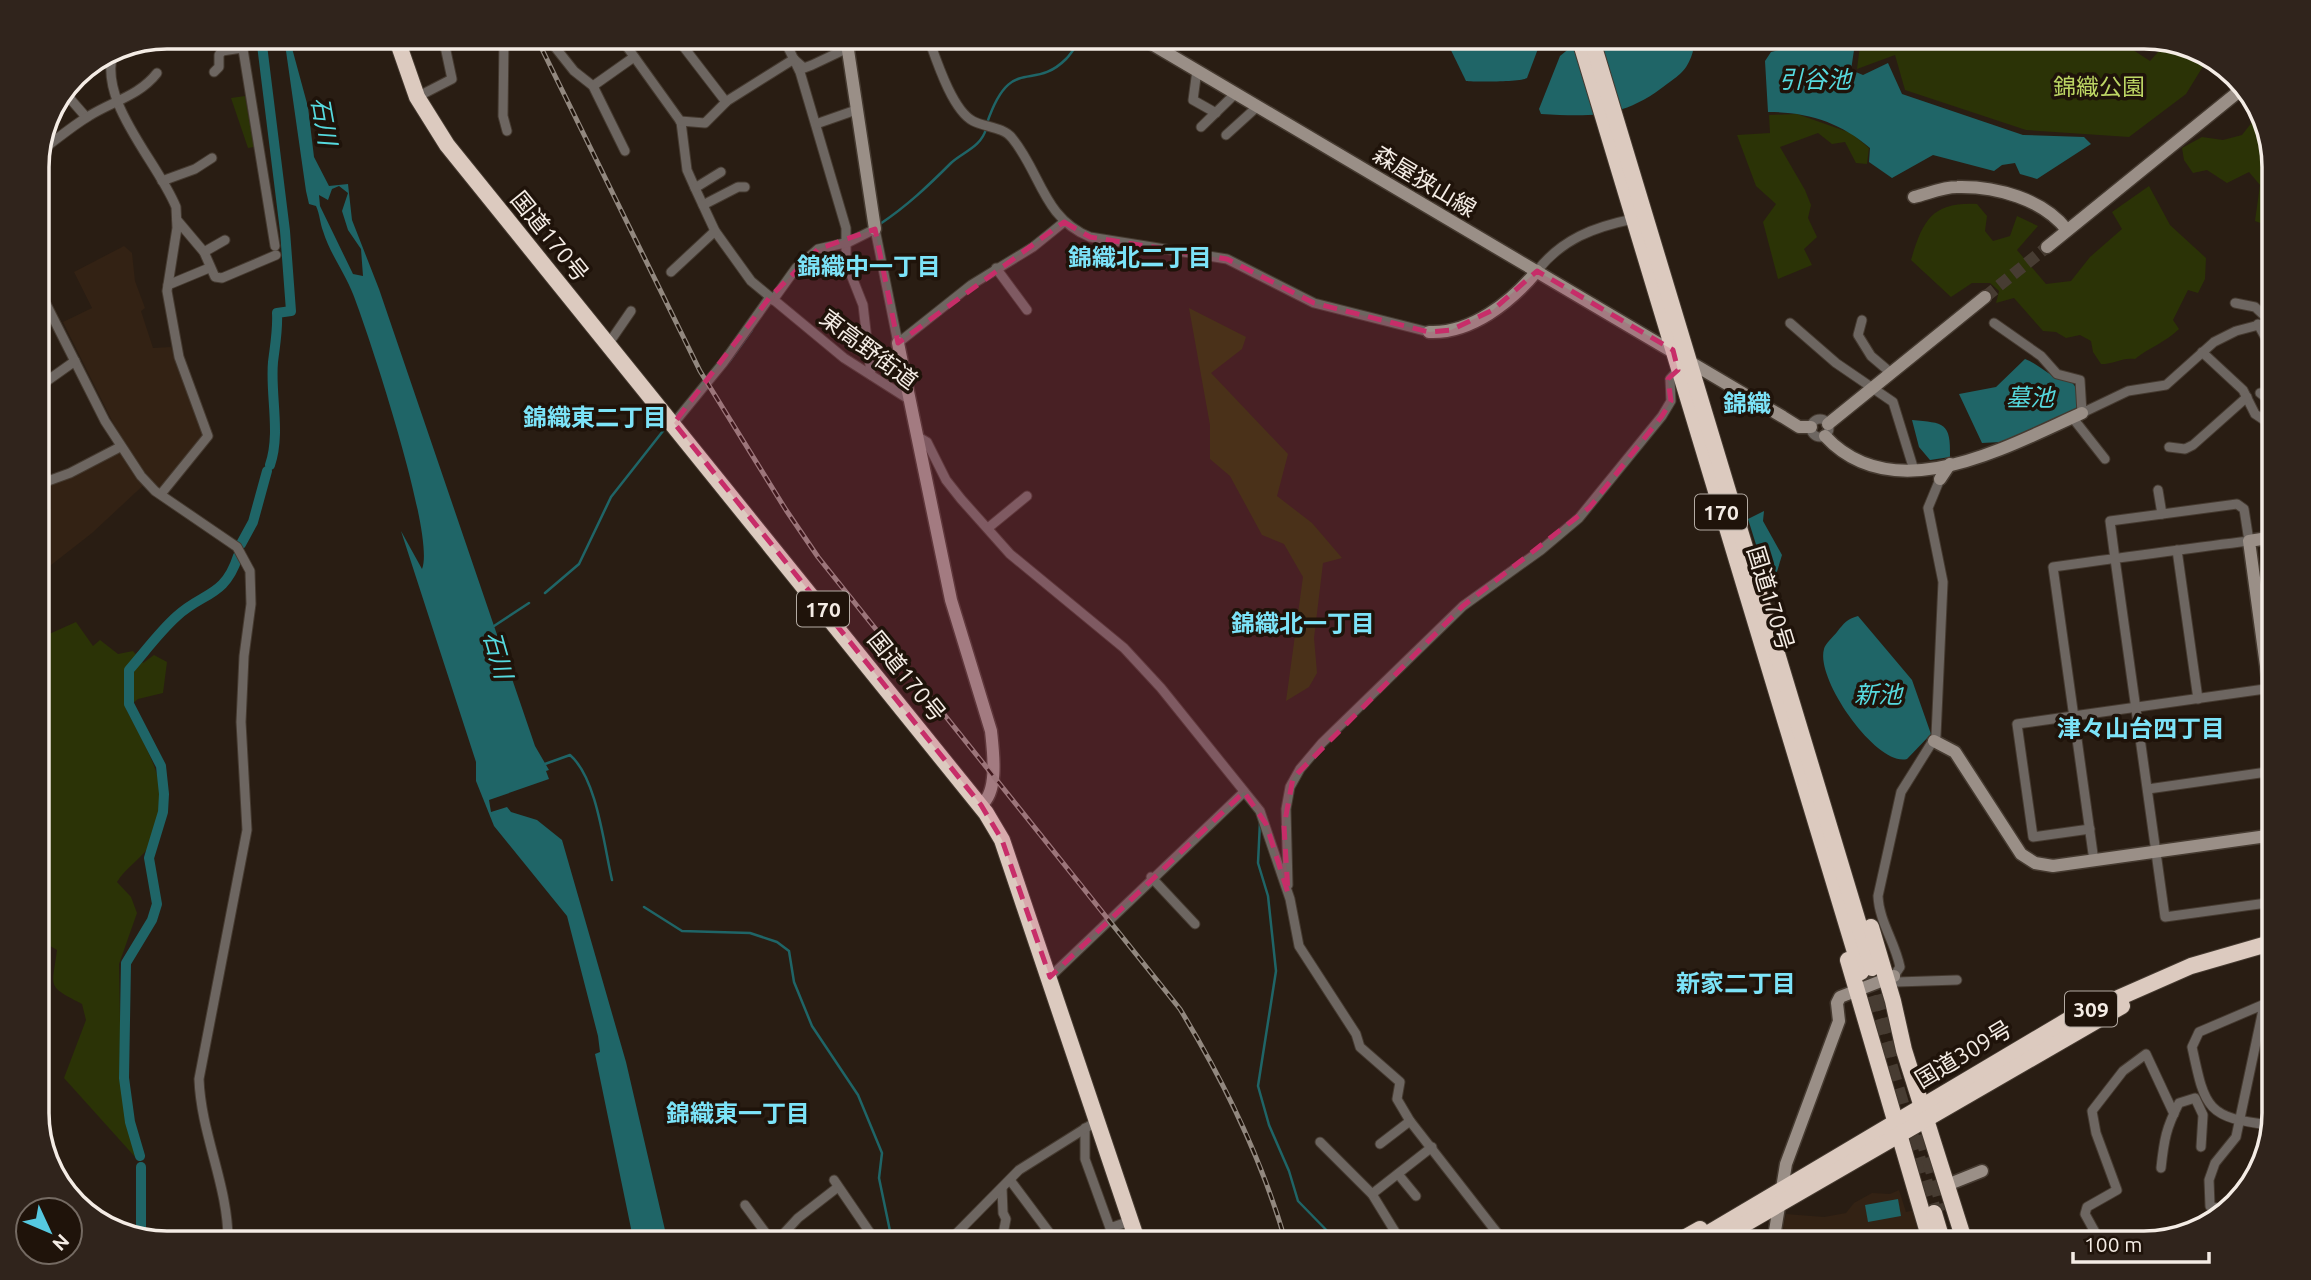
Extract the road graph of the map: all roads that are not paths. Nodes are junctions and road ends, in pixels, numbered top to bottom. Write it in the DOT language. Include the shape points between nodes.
graph roads {
  1 [pos="235,49"];
  2 [pos="242,49"];
  3 [pos="400,49"];
  4 [pos="446,49"];
  5 [pos="504,49"];
  6 [pos="556,49"];
  7 [pos="628,49"];
  8 [pos="685,49"];
  9 [pos="789,49"];
  10 [pos="835,49"];
  11 [pos="848,49"];
  12 [pos="932,49"];
  13 [pos="1160,49"];
  14 [pos="1588,49"];
  15 [pos="634,57"];
  16 [pos="794,59"];
  17 [pos="110,64"];
  18 [pos="1196,70"];
  19 [pos="214,72"];
  20 [pos="157,73"];
  21 [pos="593,86"];
  22 [pos="1236,93"];
  23 [pos="2236,93"];
  24 [pos="417,97"];
  25 [pos="70,99"];
  26 [pos="116,100"];
  27 [pos="726,102"];
  28 [pos="1258,106"];
  29 [pos="856,110"];
  30 [pos="1216,113"];
  31 [pos="86,117"];
  32 [pos="1609,119"];
  33 [pos="680,121"];
  34 [pos="816,124"];
  35 [pos="1201,127"];
  36 [pos="506,131"];
  37 [pos="1226,135"];
  38 [pos="52,143"];
  39 [pos="625,151"];
  40 [pos="212,159"];
  41 [pos="721,172"];
  42 [pos="162,181"];
  43 [pos="745,187"];
  44 [pos="695,188"];
  45 [pos="1914,197"];
  46 [pos="702,205"];
  47 [pos="1633,219"];
  48 [pos="177,220"];
  49 [pos="1064,222"];
  50 [pos="875,229"];
  51 [pos="2067,230"];
  52 [pos="715,231"];
  53 [pos="225,240"];
  54 [pos="847,243"];
  55 [pos="2047,247"];
  56 [pos="204,252"];
  57 [pos="209,268"];
  58 [pos="996,268"];
  59 [pos="1536,271"];
  60 [pos="671,272"];
  61 [pos="168,285"];
  62 [pos="1985,297"];
  63 [pos="771,299"];
  64 [pos="2235,303"];
  65 [pos="49,310"];
  66 [pos="1027,310"];
  67 [pos="631,311"];
  68 [pos="2262,313"];
  69 [pos="1861,320"];
  70 [pos="1790,323"];
  71 [pos="1994,323"];
  72 [pos="2262,323"];
  73 [pos="2258,324"];
  74 [pos="2262,331"];
  75 [pos="1429,332"];
  76 [pos="898,343"];
  77 [pos="608,344"];
  78 [pos="1673,350"];
  79 [pos="2202,352"];
  80 [pos="75,361"];
  81 [pos="1684,365"];
  82 [pos="1891,373"];
  83 [pos="871,375"];
  84 [pos="49,379"];
  85 [pos="1874,387"];
  86 [pos="2247,397"];
  87 [pos="910,400"];
  88 [pos="2077,415"];
  89 [pos="2262,419"];
  90 [pos="674,423"];
  91 [pos="1811,427"];
  92 [pos="1826,430"];
  93 [pos="917,436"];
  94 [pos="120,447"];
  95 [pos="2169,447"];
  96 [pos="2105,459"];
  97 [pos="1950,464"];
  98 [pos="1914,470"];
  99 [pos="1940,479"];
  100 [pos="49,481"];
  101 [pos="2158,490"];
  102 [pos="161,494"];
  103 [pos="1027,496"];
  104 [pos="2162,514"];
  105 [pos="988,527"];
  106 [pos="2262,539"];
  107 [pos="2249,541"];
  108 [pos="2177,550"];
  109 [pos="2115,559"];
  110 [pos="2262,624"];
  111 [pos="1775,647"];
  112 [pos="1771,674"];
  113 [pos="2262,689"];
  114 [pos="2198,699"];
  115 [pos="2136,707"];
  116 [pos="2074,716"];
  117 [pos="1934,741"];
  118 [pos="2262,773"];
  119 [pos="2148,789"];
  120 [pos="1244,792"];
  121 [pos="981,805"];
  122 [pos="2090,830"];
  123 [pos="2262,837"];
  124 [pos="2156,852"];
  125 [pos="2094,861"];
  126 [pos="1152,877"];
  127 [pos="1288,893"];
  128 [pos="2262,904"];
  129 [pos="1195,924"];
  130 [pos="2262,945"];
  131 [pos="2262,956"];
  132 [pos="1050,977"];
  133 [pos="1891,978"];
  134 [pos="1957,980"];
  135 [pos="1857,991"];
  136 [pos="2262,1006"];
  137 [pos="2262,1014"];
  138 [pos="2202,1102"];
  139 [pos="1924,1112"];
  140 [pos="2174,1114"];
  141 [pos="1410,1121"];
  142 [pos="2239,1121"];
  143 [pos="2261,1124"];
  144 [pos="1091,1125"];
  145 [pos="1897,1128"];
  146 [pos="1320,1142"];
  147 [pos="1380,1144"];
  148 [pos="1432,1147"];
  149 [pos="2201,1147"];
  150 [pos="2161,1168"];
  151 [pos="1982,1171"];
  152 [pos="1398,1174"];
  153 [pos="1010,1180"];
  154 [pos="1947,1185"];
  155 [pos="1002,1188"];
  156 [pos="1782,1188"];
  157 [pos="1372,1194"];
  158 [pos="1416,1196"];
  159 [pos="745,1205"];
  160 [pos="1779,1206"];
  161 [pos="2216,1207"];
  162 [pos="1751,1208"];
  163 [pos="1130,1221"];
  164 [pos="228,1231"];
  165 [pos="765,1231"];
  166 [pos="786,1231"];
  167 [pos="869,1231"];
  168 [pos="959,1231"];
  169 [pos="1003,1231"];
  170 [pos="1048,1231"];
  171 [pos="1134,1231"];
  172 [pos="1395,1231"];
  173 [pos="1493,1231"];
  174 [pos="1696,1231"];
  175 [pos="1712,1231"];
  176 [pos="1734,1231"];
  177 [pos="1750,1231"];
  178 [pos="1775,1231"];
  179 [pos="1927,1231"];
  180 [pos="1942,1231"];
  181 [pos="1949,1231"];
  182 [pos="1961,1231"];
  183 [pos="2094,1231"];
  1 -- 19 [label="street" via="222,51"];
  2 -- 57 [label="street" via="275,251 222,278"];
  3 -- 24 [label="highway, 国道170号 / 170"];
  4 -- 24 [label="street" via="452,79"];
  5 -- 36 [label="street"];
  6 -- 21 [label="street"];
  7 -- 15 [label="street, 東高野街道"];
  8 -- 27 [label="street"];
  9 -- 16 [label="street"];
  10 -- 16 [label="street" via="804,68"];
  11 -- 29 [label="street"];
  12 -- 49 [label="street" via="941,75 965,115 1012,137 1046,202"];
  13 -- 18 [label="street, 森屋狭山線"];
  14 -- 32 [label="highway, 国道170号 / 170"];
  15 -- 21 [label="street"];
  15 -- 33 [label="street, 東高野街道"];
  16 -- 27 [label="street"];
  16 -- 34 [label="street"];
  17 -- 26 [label="street"];
  18 -- 22 [label="street, 森屋狭山線"];
  18 -- 30 [label="street" via="1193,100"];
  20 -- 26 [label="street" via="139,93"];
  21 -- 39 [label="street"];
  22 -- 28 [label="street, 森屋狭山線"];
  22 -- 30 [label="street"];
  23 -- 51 [label="street"];
  24 -- 77 [label="highway, 国道170号 / 170" via="447,145"];
  25 -- 31 [label="street"];
  26 -- 31 [label="street"];
  26 -- 42 [label="street"];
  27 -- 33 [label="street" via="705,123"];
  28 -- 37 [label="street"];
  28 -- 59 [label="street, 森屋狭山線"];
  29 -- 34 [label="street"];
  29 -- 50 [label="street"];
  30 -- 35 [label="street"];
  31 -- 38 [label="street"];
  32 -- 47 [label="highway, 国道170号 / 170"];
  32 -- 81 [label="highway, 国道170号 / 170"];
  33 -- 44 [label="street, 東高野街道" via="687,170"];
  34 -- 54 [label="street"];
  40 -- 42 [label="street"];
  41 -- 44 [label="street"];
  42 -- 48 [label="street" via="176,207"];
  43 -- 46 [label="street"];
  44 -- 46 [label="street, 東高野街道"];
  45 -- 51 [label="street" via="1956,187 2012,194 2055,215"];
  46 -- 52 [label="street, 東高野街道"];
  47 -- 59 [label="street" via="1572,239"];
  47 -- 78 [label="highway, 国道170号 / 170"];
  48 -- 56 [label="street"];
  48 -- 61 [label="street"];
  49 -- 58 [label="street"];
  49 -- 75 [label="street" via="1090,237 1227,259 1314,303"];
  50 -- 54 [label="street"];
  50 -- 76 [label="street"];
  51 -- 55 [label="street"];
  52 -- 60 [label="street"];
  52 -- 63 [label="street, 東高野街道" via="751,281"];
  53 -- 56 [label="street"];
  54 -- 63 [label="street" via="811,254"];
  54 -- 83 [label="street" via="846,262 867,322"];
  56 -- 57 [label="street"];
  57 -- 61 [label="street"];
  58 -- 66 [label="street"];
  58 -- 76 [label="street"];
  59 -- 75 [label="street" via="1517,294 1493,310 1451,330"];
  59 -- 78 [label="street, 森屋狭山線"];
  61 -- 102 [label="street" via="180,357 208,436"];
  62 -- 82 [label="street"];
  63 -- 83 [label="street, 東高野街道"];
  63 -- 90 [label="street"];
  64 -- 68 [label="street"];
  65 -- 80 [label="street"];
  67 -- 77 [label="street"];
  69 -- 82 [label="street" via="1858,335 1871,356"];
  70 -- 85 [label="street" via="1836,363"];
  71 -- 88 [label="street" via="2041,356 2057,374 2080,380"];
  72 -- 73 [label="street"];
  73 -- 74 [label="street"];
  73 -- 79 [label="street" via="2214,342"];
  76 -- 87 [label="street"];
  77 -- 90 [label="highway, 国道170号 / 170"];
  78 -- 81 [label="highway, 国道170号 / 170"];
  79 -- 86 [label="street"];
  79 -- 88 [label="street" via="2166,385 2128,391"];
  80 -- 84 [label="street"];
  80 -- 94 [label="street"];
  81 -- 91 [label="street" via="1799,427"];
  81 -- 111 [label="highway, 国道170号 / 170"];
  81 -- 112 [label="highway, 国道170号 / 170"];
  81 -- 127 [label="street" via="1670,379 1671,401 1662,416 1590,507 1458,611 1322,743 1293,778 1284,825"];
  82 -- 85 [label="street"];
  83 -- 87 [label="street, 東高野街道"];
  85 -- 92 [label="street"];
  85 -- 98 [label="street" via="1896,407"];
  86 -- 89 [label="street"];
  86 -- 95 [label="street" via="2193,445"];
  87 -- 93 [label="street, 東高野街道"];
  88 -- 96 [label="street"];
  88 -- 97 [label="street" via="1989,456"];
  90 -- 121 [label="highway, 国道170号 / 170"];
  91 -- 92 [label="street" via="1816,437"];
  91 -- 92 [label="street" via="1818,419"];
  92 -- 98 [label="street" via="1835,446 1878,468"];
  93 -- 105 [label="street, 東高野街道" via="927,442 946,480"];
  93 -- 121 [label="street" via="951,600 991,731 990,794"];
  94 -- 100 [label="street"];
  94 -- 102 [label="street"];
  97 -- 98 [label="street"];
  97 -- 99 [label="street"];
  99 -- 117 [label="street" via="1928,508 1943,582"];
  101 -- 104 [label="street"];
  102 -- 164 [label="street" via="237,547 251,584 241,722 247,830 200,1079"];
  103 -- 105 [label="street"];
  104 -- 107 [label="street" via="2237,504 2244,509"];
  104 -- 109 [label="street" via="2110,521"];
  105 -- 120 [label="street, 東高野街道" via="1028,569 1124,648"];
  106 -- 107 [label="street"];
  107 -- 108 [label="street"];
  107 -- 110 [label="street"];
  108 -- 109 [label="street"];
  108 -- 114 [label="street"];
  109 -- 115 [label="street"];
  109 -- 116 [label="street" via="2053,568"];
  111 -- 112 [label="highway, 国道170号 / 170" via="1867,970"];
  111 -- 133 [label="highway" via="1809,725"];
  112 -- 135 [label="highway" via="1771,700 1779,732"];
  113 -- 114 [label="street"];
  114 -- 115 [label="street"];
  115 -- 116 [label="street"];
  115 -- 119 [label="street"];
  116 -- 122 [label="street"];
  116 -- 122 [label="street" via="2017,724 2033,837"];
  117 -- 125 [label="street" via="1955,752 2027,859 2053,866"];
  117 -- 133 [label="street" via="1901,792 1880,880 1879,910 1900,967"];
  118 -- 119 [label="street"];
  119 -- 124 [label="street"];
  120 -- 126 [label="street"];
  120 -- 127 [label="street, 東高野街道" via="1266,824"];
  121 -- 132 [label="highway, 国道170号 / 170" via="1002,840"];
  122 -- 125 [label="street"];
  123 -- 124 [label="street"];
  124 -- 125 [label="street"];
  124 -- 128 [label="street" via="2165,917"];
  126 -- 129 [label="street"];
  126 -- 132 [label="street"];
  127 -- 141 [label="street" via="1299,946 1360,1047 1400,1082 1397,1099"];
  130 -- 139 [label="highway, 国道309号 / 309" via="2191,966 2115,998 2028,1042"];
  131 -- 139 [label="highway, 国道309号 / 309" via="2139,998"];
  132 -- 144 [label="highway, 国道170号 / 170"];
  133 -- 134 [label="street" via="1897,982"];
  133 -- 135 [label="street"];
  133 -- 139 [label="highway"];
  135 -- 145 [label="highway"];
  135 -- 156 [label="street" via="1840,997 1837,1003 1839,1020 1811,1088"];
  136 -- 138 [label="street" via="2199,1032 2192,1047"];
  137 -- 142 [label="street"];
  138 -- 140 [label="street" via="2195,1098 2179,1103"];
  138 -- 142 [label="street"];
  138 -- 149 [label="street" via="2205,1135"];
  139 -- 145 [label="highway, 国道309号 / 309"];
  139 -- 154 [label="highway"];
  140 -- 150 [label="street" via="2162,1138"];
  140 -- 183 [label="street" via="2146,1054 2123,1070 2092,1111 2117,1190 2087,1207 2085,1214"];
  141 -- 147 [label="street"];
  141 -- 148 [label="street"];
  142 -- 143 [label="street"];
  142 -- 161 [label="street" via="2236,1137 2215,1163 2209,1180 2210,1206"];
  144 -- 153 [label="street"];
  144 -- 163 [label="highway, 国道170号 / 170"];
  144 -- 163 [label="street" via="1085,1159 1110,1228"];
  145 -- 156 [label="highway, 国道309号 / 309"];
  145 -- 160 [label="highway, 国道309号 / 309"];
  145 -- 179 [label="highway"];
  146 -- 157 [label="street"];
  148 -- 152 [label="street"];
  148 -- 173 [label="street"];
  151 -- 154 [label="street"];
  152 -- 157 [label="street"];
  152 -- 158 [label="street"];
  153 -- 155 [label="street"];
  153 -- 170 [label="street"];
  154 -- 182 [label="highway"];
  155 -- 168 [label="street"];
  155 -- 169 [label="street" via="1006,1219"];
  156 -- 160 [label="street"];
  156 -- 162 [label="highway, 国道309号 / 309"];
  157 -- 172 [label="street"];
  159 -- 165 [label="street"];
  160 -- 176 [label="highway, 国道309号 / 309"];
  160 -- 177 [label="highway, 309"];
  160 -- 178 [label="street"];
  162 -- 174 [label="highway, 309" via="1738,1207"];
  162 -- 175 [label="highway, 国道309号 / 309"];
  163 -- 171 [label="highway, 国道170号 / 170"];
  166 -- 167 [label="street" via="836,1184"];
  180 -- 181 [label="highway" via="1940,1212"];
}
